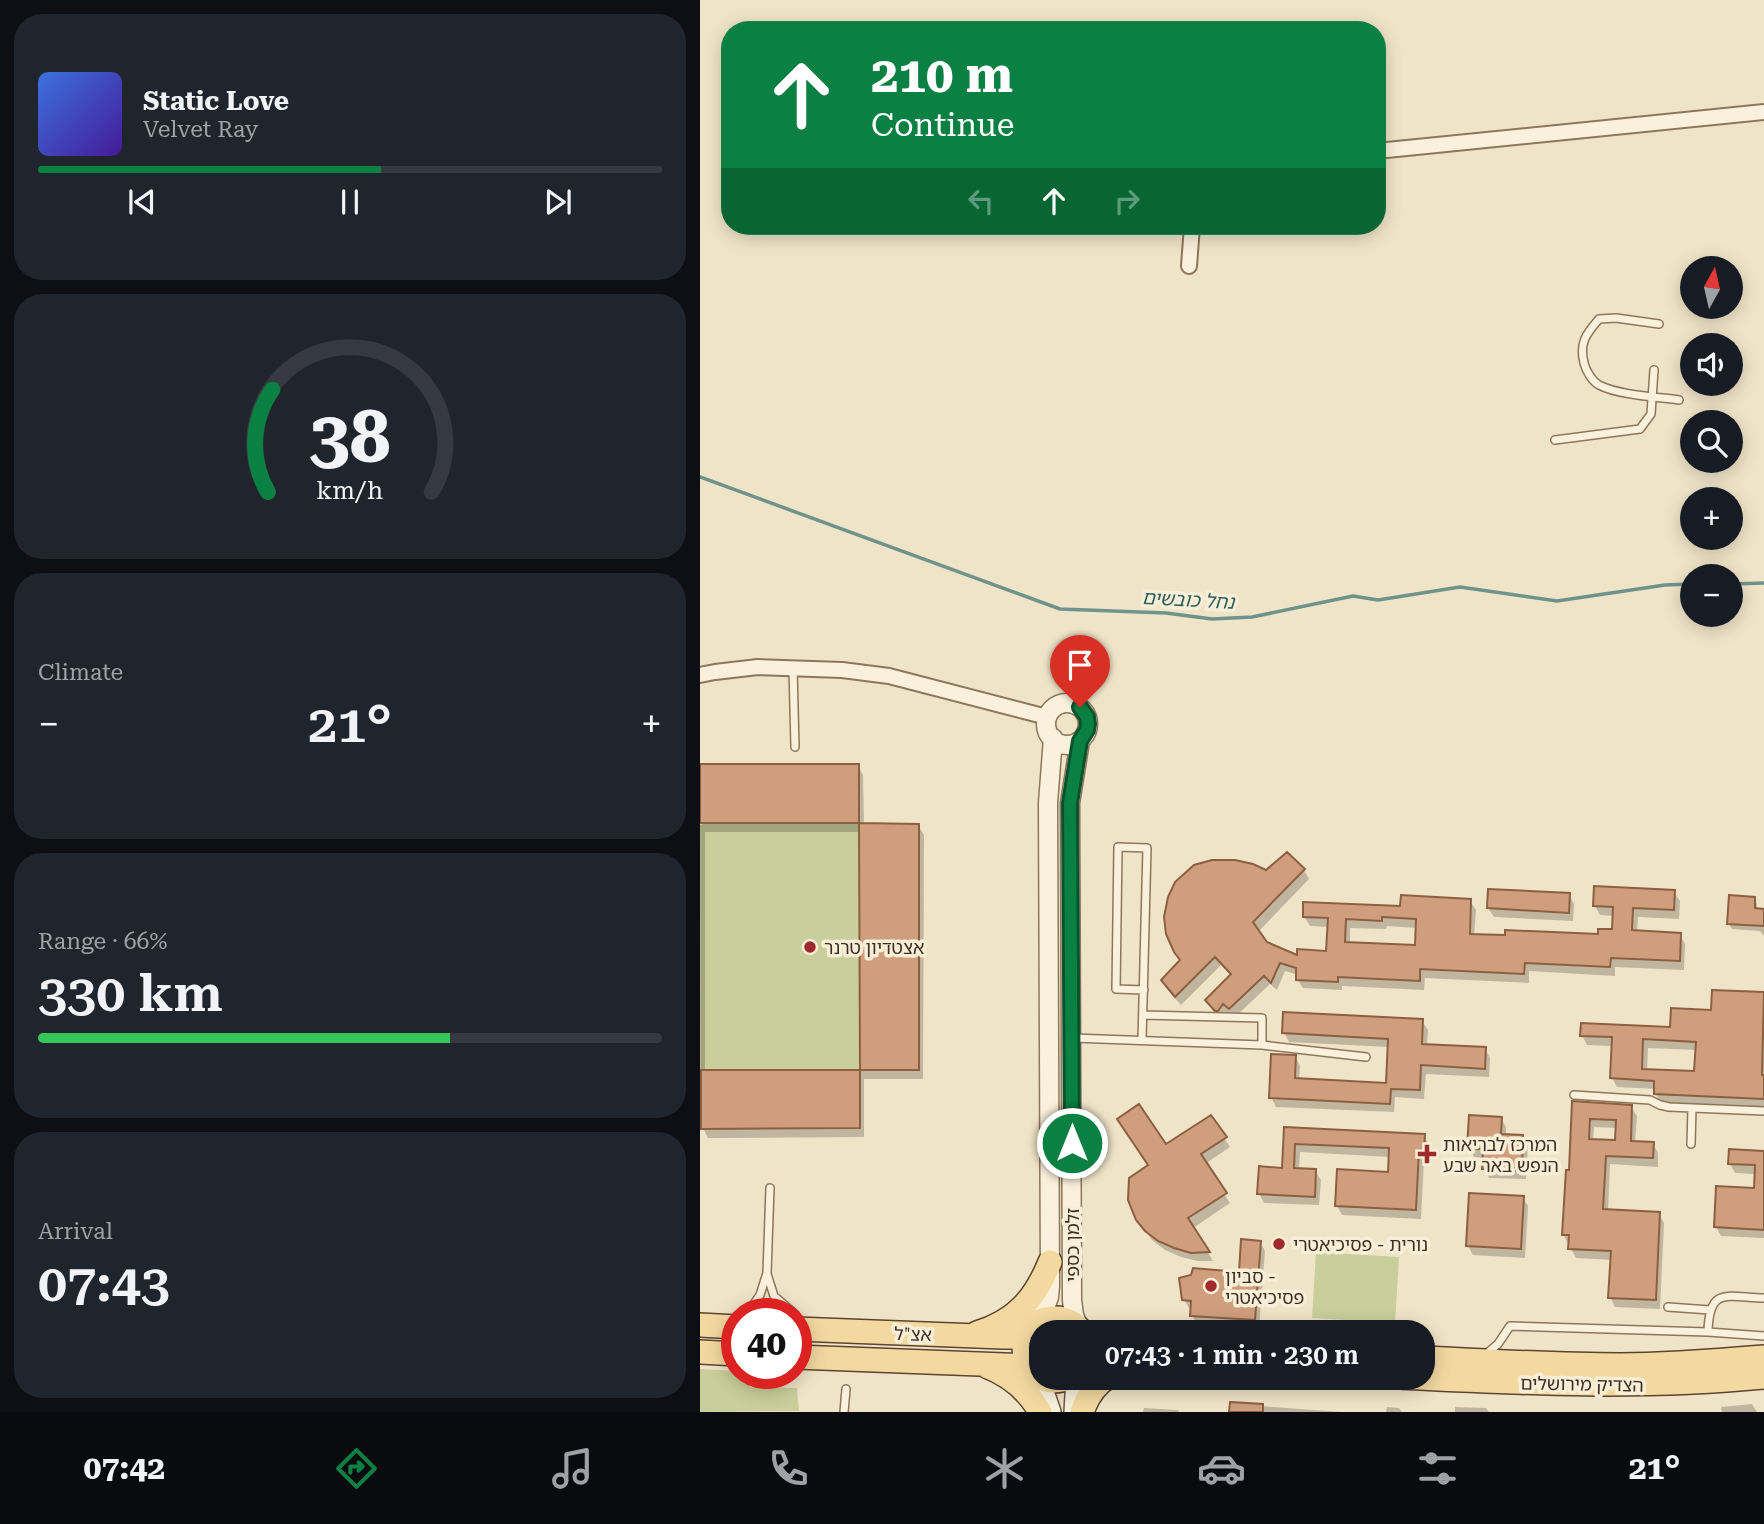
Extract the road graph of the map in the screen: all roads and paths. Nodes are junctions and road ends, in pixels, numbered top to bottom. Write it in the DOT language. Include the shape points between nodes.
graph roads {
  1 [pos="1764,112"];
  2 [pos="1386,150"];
  3 [pos="1191,235"];
  4 [pos="1189,266"];
  5 [pos="1659,324"];
  6 [pos="1654,370"];
  7 [pos="1653,397"];
  8 [pos="1679,400"];
  9 [pos="1555,440"];
  10 [pos="793,667"];
  11 [pos="700,675"];
  12 [pos="1047,718"];
  13 [pos="1053,738"];
  14 [pos="1080,741"];
  15 [pos="795,747"];
  16 [pos="1143,990"];
  17 [pos="1143,1015"];
  18 [pos="1072,1038"];
  19 [pos="1142,1040"];
  20 [pos="1262,1045"];
  21 [pos="1366,1057"];
  22 [pos="1574,1095"];
  23 [pos="1692,1108"];
  24 [pos="1764,1111"];
  25 [pos="1691,1144"];
  26 [pos="770,1188"];
  27 [pos="1050,1262"];
  28 [pos="767,1273"];
  29 [pos="757,1298"];
  30 [pos="776,1298"];
  31 [pos="1764,1298"];
  32 [pos="1668,1307"];
  33 [pos="1710,1310"];
  34 [pos="1037,1320"];
  35 [pos="1049,1320"];
  36 [pos="1066,1320"];
  37 [pos="1076,1320"];
  38 [pos="721,1323"];
  39 [pos="700,1325"];
  40 [pos="1029,1329"];
  41 [pos="812,1330"];
  42 [pos="1709,1332"];
  43 [pos="1029,1333"];
  44 [pos="964,1336"];
  45 [pos="1764,1336"];
  46 [pos="700,1352"];
  47 [pos="721,1353"];
  48 [pos="812,1357"];
  49 [pos="1764,1357"];
  50 [pos="1435,1359"];
  51 [pos="1479,1361"];
  52 [pos="984,1364"];
  53 [pos="1029,1365"];
  54 [pos="1029,1370"];
  55 [pos="1764,1377"];
  56 [pos="1435,1379"];
  57 [pos="846,1389"];
  58 [pos="1040,1390"];
  59 [pos="1076,1390"];
  60 [pos="1093,1390"];
  61 [pos="844,1412"];
  62 [pos="1040,1412"];
  63 [pos="1049,1412"];
  64 [pos="1075,1412"];
  65 [pos="1082,1412"];
  1 -- 2 [label="street"];
  3 -- 4 [label="street"];
  5 -- 7 [label="lane" via="1599,320 1581,351 1586,370 1597,384"];
  6 -- 7 [label="lane"];
  7 -- 8 [label="lane"];
  7 -- 9 [label="lane" via="1651,414 1640,429"];
  10 -- 11 [label="street"];
  10 -- 12 [label="street" via="889,676"];
  10 -- 15 [label="lane"];
  12 -- 13 [label="street"];
  12 -- 14 [label="street" via="1063,703 1080,707 1088,724"];
  13 -- 14 [label="street" via="1066,744"];
  13 -- 27 [label="street, זלמן כספי" via="1048,803"];
  14 -- 18 [label="street, זלמן כספי" via="1070,803"];
  16 -- 16 [label="lane" via="1116,989 1118,847 1147,848"];
  16 -- 17 [label="lane"];
  17 -- 19 [label="lane"];
  17 -- 20 [label="lane" via="1262,1018"];
  18 -- 19 [label="lane"];
  18 -- 37 [label="street, זלמן כספי" via="1072,1300"];
  19 -- 20 [label="lane"];
  20 -- 21 [label="lane"];
  22 -- 23 [label="lane" via="1635,1098"];
  23 -- 24 [label="lane"];
  23 -- 25 [label="lane"];
  26 -- 28 [label="lane"];
  27 -- 34 [label="street, זלמן כספי" via="1049,1297"];
  27 -- 44 [label="main road" via="1023,1307 991,1329"];
  28 -- 29 [label="lane"];
  28 -- 30 [label="lane"];
  31 -- 33 [label="lane" via="1721,1297"];
  32 -- 33 [label="lane"];
  33 -- 42 [label="lane"];
  35 -- 36 [label="main road, אצ\"ל"];
  38 -- 39 [label="main road"];
  40 -- 44 [label="main road, אצ\"ל" via="1018,1336"];
  41 -- 44 [label="main road, אצ\"ל"];
  42 -- 45 [label="lane"];
  42 -- 51 [label="lane" via="1510,1326"];
  43 -- 53 [label="main road" via="1023,1349"];
  46 -- 47 [label="main road"];
  48 -- 52 [label="main road, אצ\"ל"];
  49 -- 51 [label="main road, הצדיק מירושלים" via="1622,1365"];
  50 -- 51 [label="main road, הצדיק מירושלים"];
  52 -- 54 [label="main road, אצ\"ל"];
  52 -- 62 [label="main road" via="1023,1389"];
  55 -- 56 [label="main road, הצדיק מירושלים" via="1622,1385"];
  57 -- 61 [label="lane"];
  58 -- 63 [label="main road"];
  59 -- 64 [label="main road"];
  60 -- 65 [label="main road"];
}
